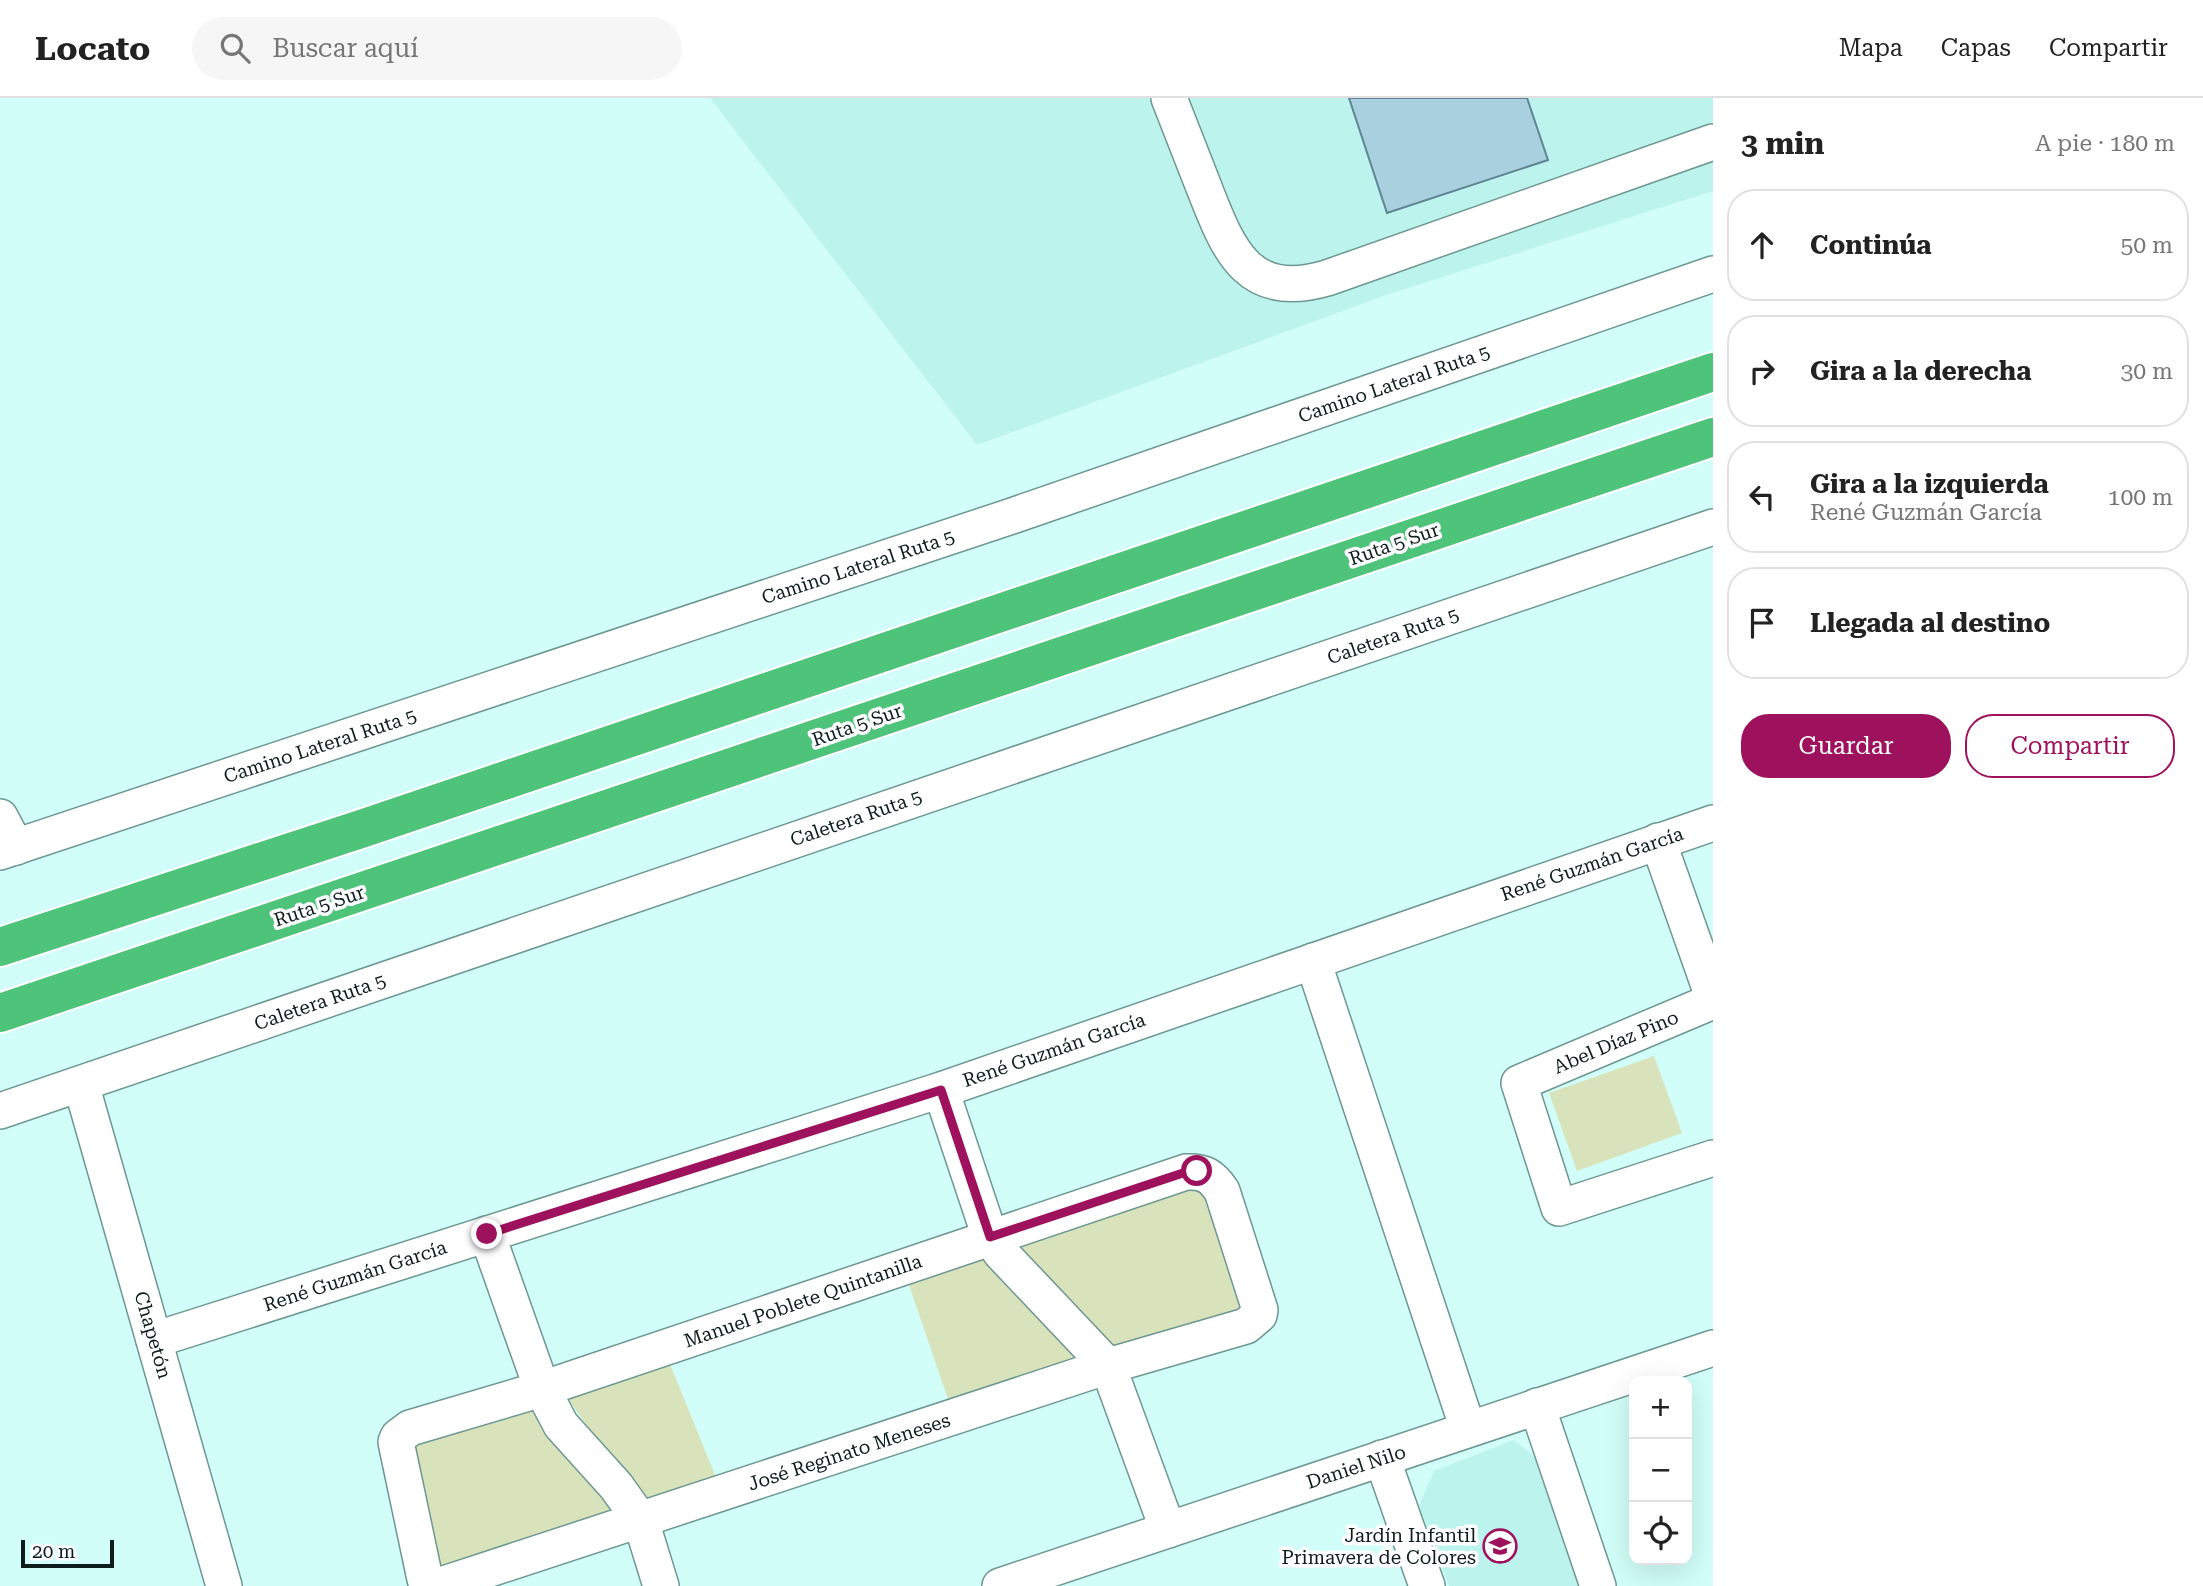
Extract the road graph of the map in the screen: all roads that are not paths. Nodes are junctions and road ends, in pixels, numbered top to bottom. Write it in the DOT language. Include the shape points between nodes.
graph roads {
  1 [pos="1169,98"];
  2 [pos="1713,142"];
  3 [pos="1713,275"];
  4 [pos="1713,372"];
  5 [pos="1713,437"];
  6 [pos="1713,527"];
  7 [pos="1713,822"];
  8 [pos="5,838"];
  9 [pos="1658,841"];
  10 [pos="0,947"];
  11 [pos="1313,961"];
  12 [pos="1713,999"];
  13 [pos="0,1013"];
  14 [pos="81,1084"];
  15 [pos="941,1090"];
  16 [pos="0,1111"];
  17 [pos="1713,1158"];
  18 [pos="487,1234"];
  19 [pos="990,1237"];
  20 [pos="1259,1315"];
  21 [pos="154,1340"];
  22 [pos="1713,1348"];
  23 [pos="1108,1366"];
  24 [pos="542,1390"];
  25 [pos="1537,1406"];
  26 [pos="1468,1429"];
  27 [pos="1382,1458"];
  28 [pos="640,1521"];
  29 [pos="1168,1530"];
  30 [pos="1085,1573"];
  31 [pos="224,1586"];
  32 [pos="431,1586"];
  33 [pos="438,1586"];
  34 [pos="661,1586"];
  35 [pos="1000,1586"];
  36 [pos="1427,1586"];
  37 [pos="1598,1586"];
  1 -- 2 [label="street" via="1227,244 1260,276 1293,285 1327,278"];
  3 -- 8 [label="street, Camino Lateral Ruta 5" via="1009,517"];
  4 -- 10 [label="highway"];
  5 -- 13 [label="highway, Ruta 5 Sur"];
  6 -- 14 [label="street, Caletera Ruta 5"];
  7 -- 9 [label="street, René Guzmán García"];
  9 -- 11 [label="street, René Guzmán García"];
  9 -- 12 [label="street"];
  11 -- 15 [label="street, René Guzmán García"];
  11 -- 26 [label="street"];
  12 -- 17 [label="street, Abel Díaz Pino" via="1519,1083 1559,1208"];
  14 -- 16 [label="street, Caletera Ruta 5"];
  14 -- 21 [label="street, Chapetón"];
  15 -- 18 [label="street, René Guzmán García"];
  15 -- 19 [label="street"];
  18 -- 21 [label="street, René Guzmán García"];
  18 -- 24 [label="street"];
  19 -- 20 [label="street, Manuel Poblete Quintanilla" via="1197,1171 1209,1175 1222,1191"];
  19 -- 23 [label="street"];
  19 -- 24 [label="street, Manuel Poblete Quintanilla"];
  20 -- 23 [label="street, José Reginato Meneses" via="1246,1326"];
  21 -- 31 [label="street, Chapetón"];
  22 -- 25 [label="street, Daniel Nilo"];
  23 -- 28 [label="street, José Reginato Meneses"];
  23 -- 29 [label="street"];
  24 -- 28 [label="street" via="561,1425 616,1486"];
  24 -- 32 [label="street, Manuel Poblete Quintanilla" via="410,1428 398,1437 425,1579"];
  25 -- 26 [label="street, Daniel Nilo"];
  25 -- 37 [label="street"];
  26 -- 27 [label="street, Daniel Nilo"];
  27 -- 29 [label="street, Daniel Nilo"];
  27 -- 36 [label="street"];
  28 -- 33 [label="street, José Reginato Meneses"];
  28 -- 34 [label="street"];
  29 -- 30 [label="street, Daniel Nilo"];
  30 -- 35 [label="street, Daniel Nilo"];
}
